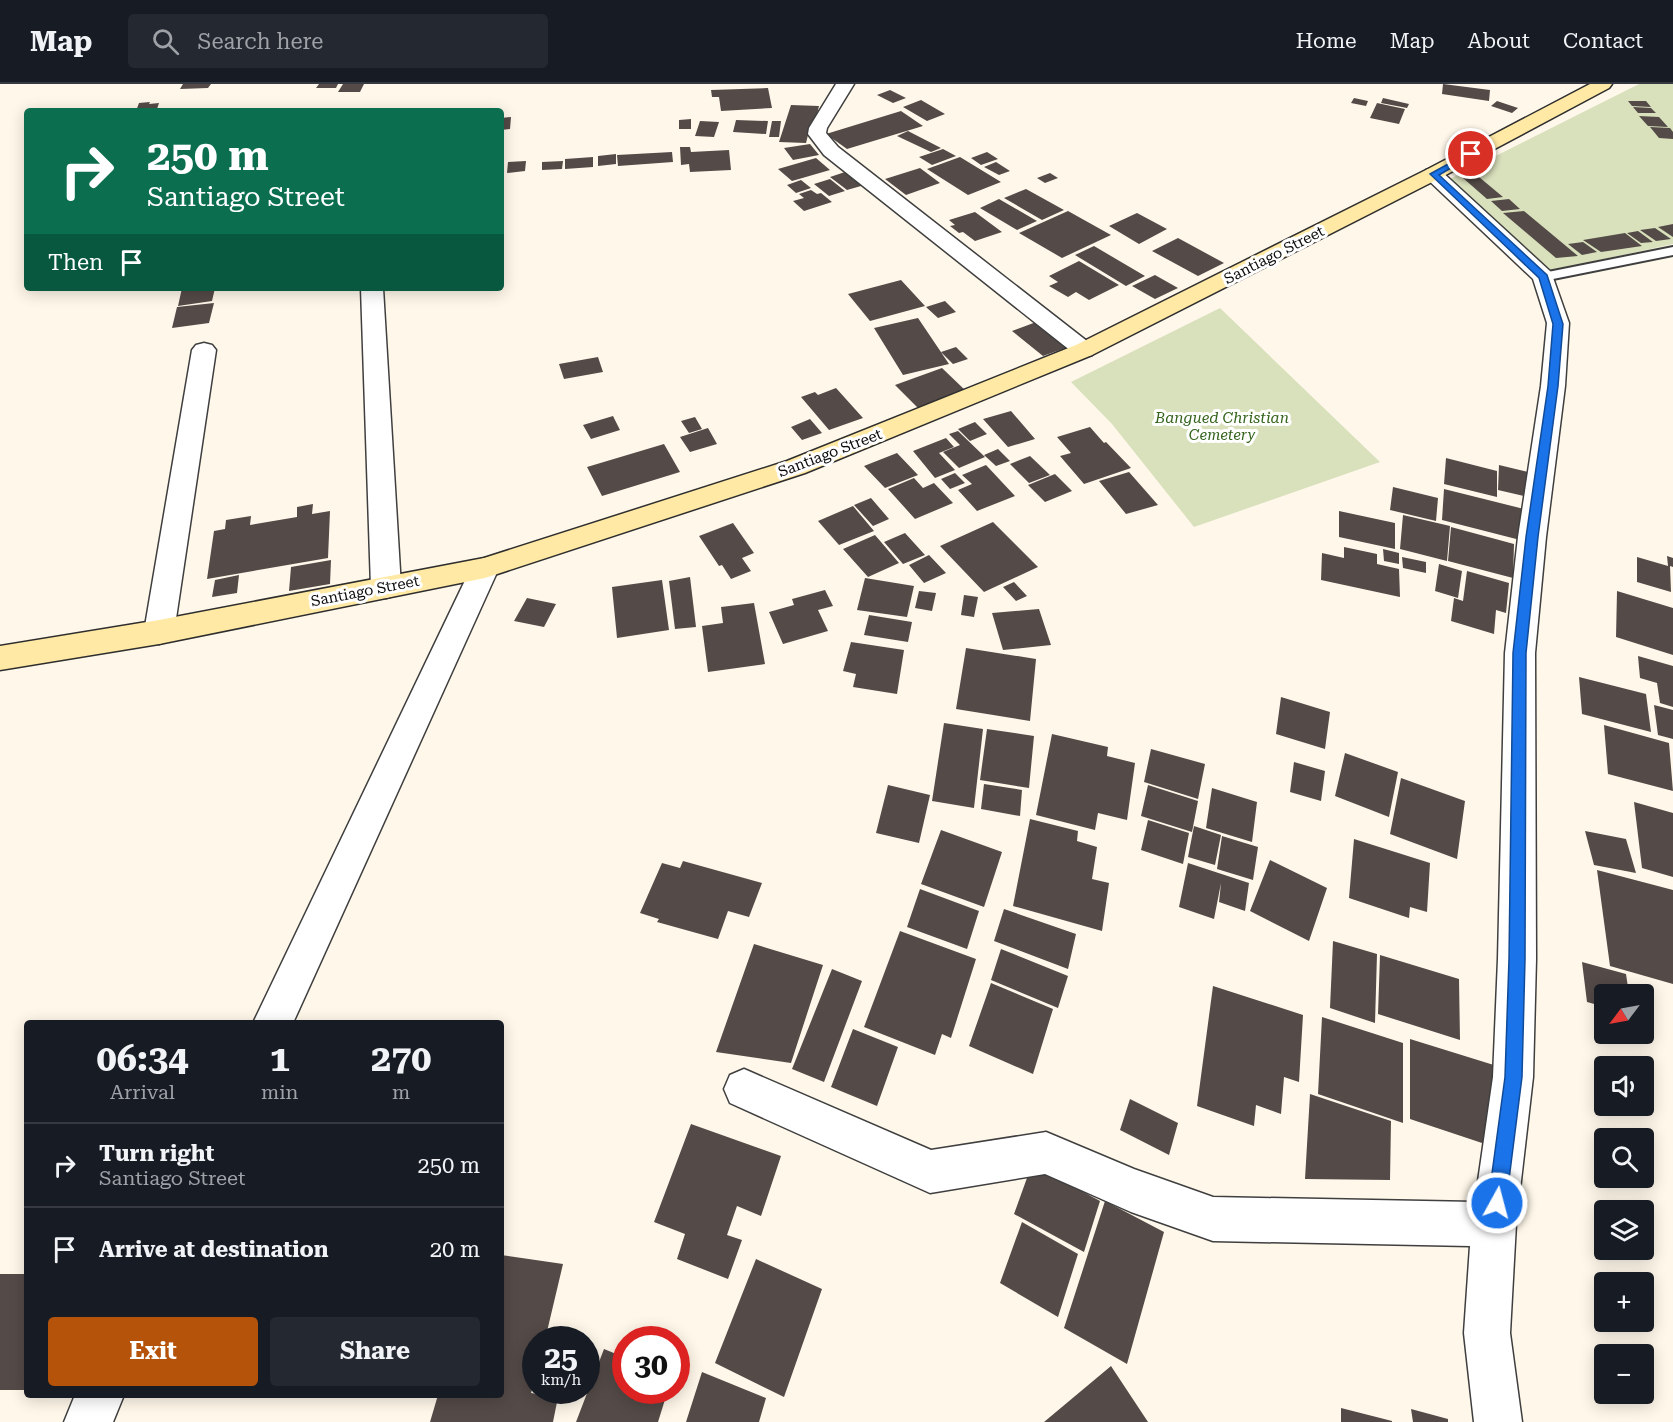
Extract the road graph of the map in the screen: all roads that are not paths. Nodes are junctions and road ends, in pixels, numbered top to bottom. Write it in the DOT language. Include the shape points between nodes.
graph roads {
  1 [pos="845,84"];
  2 [pos="1604,84"];
  3 [pos="1434,174"];
  4 [pos="1673,251"];
  5 [pos="1543,277"];
  6 [pos="372,291"];
  7 [pos="204,350"];
  8 [pos="1084,350"];
  9 [pos="485,568"];
  10 [pos="386,587"];
  11 [pos="159,632"];
  12 [pos="0,658"];
  13 [pos="274,1020"];
  14 [pos="744,1089"];
  15 [pos="1494,1224"];
  16 [pos="99,1398"];
  17 [pos="88,1422"];
  18 [pos="1498,1422"];
  1 -- 8 [label="street" via="818,128 817,134 831,151"];
  2 -- 3 [label="street, Santiago Street"];
  3 -- 5 [label="street"];
  3 -- 8 [label="street, Santiago Street"];
  4 -- 5 [label="lane"];
  5 -- 15 [label="street" via="1558,324 1520,653 1513,1077"];
  6 -- 10 [label="street"];
  7 -- 11 [label="street"];
  8 -- 9 [label="street, Santiago Street" via="796,467"];
  9 -- 10 [label="street, Santiago Street"];
  9 -- 13 [label="street"];
  10 -- 11 [label="street, Santiago Street"];
  11 -- 12 [label="street, Santiago Street"];
  14 -- 15 [label="street" via="930,1172 1046,1153 1131,1190 1213,1219"];
  15 -- 18 [label="street" via="1487,1333"];
  16 -- 17 [label="street"];
}
